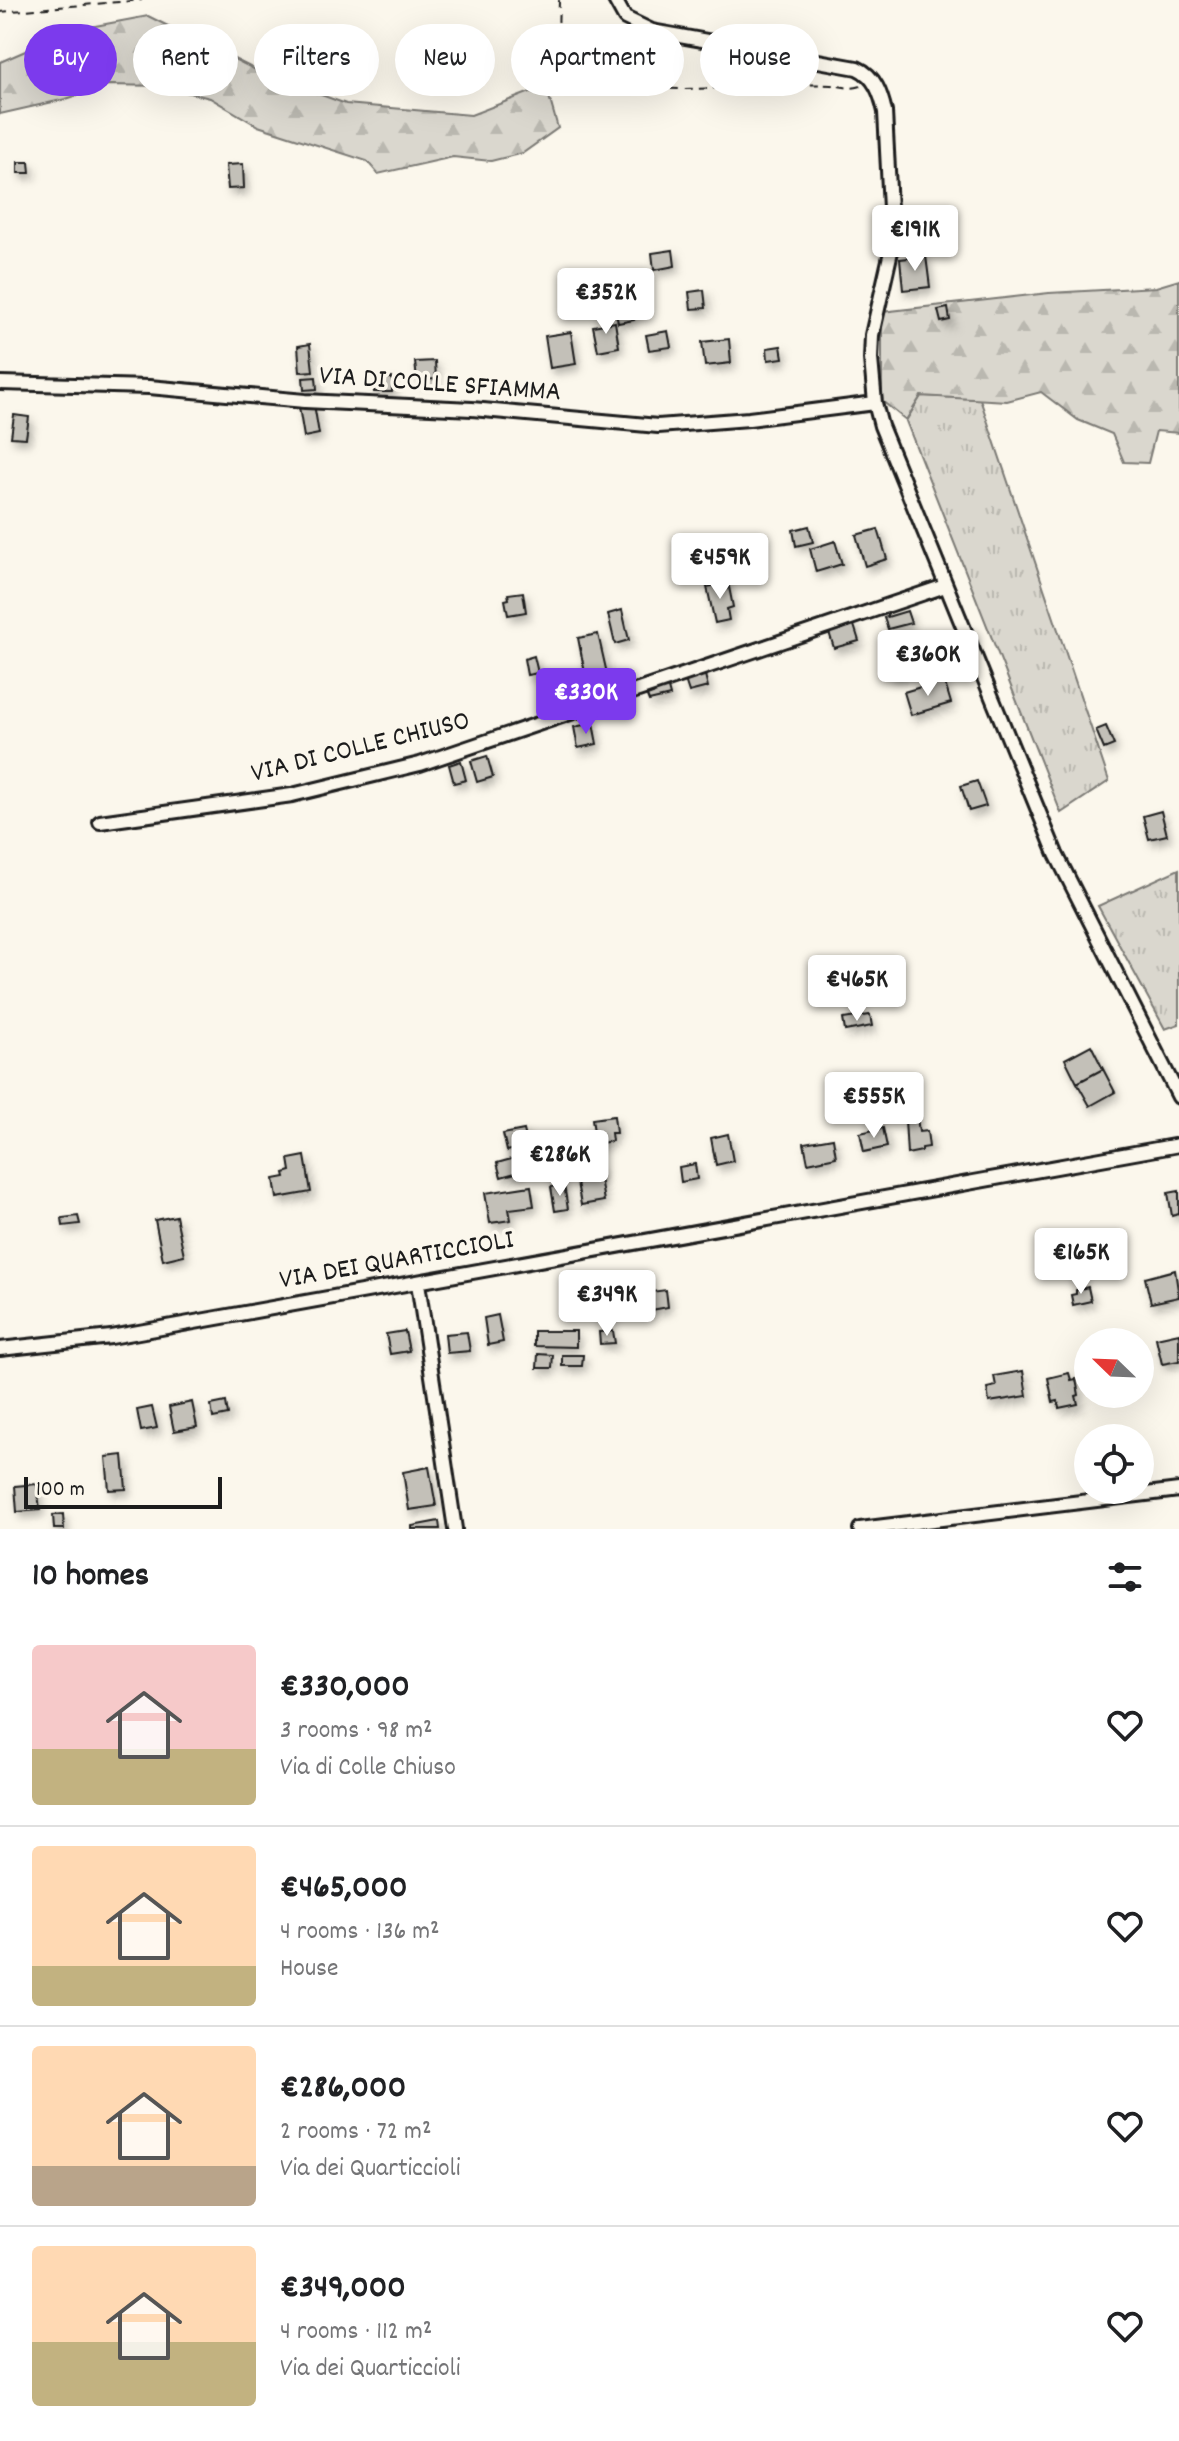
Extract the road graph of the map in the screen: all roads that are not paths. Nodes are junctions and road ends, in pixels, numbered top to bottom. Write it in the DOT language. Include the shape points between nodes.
graph roads {
  1 [pos="615,0"];
  2 [pos="0,383"];
  3 [pos="875,403"];
  4 [pos="945,586"];
  5 [pos="100,822"];
  6 [pos="1179,1097"];
  7 [pos="1179,1145"];
  8 [pos="418,1283"];
  9 [pos="0,1349"];
  10 [pos="1179,1490"];
  11 [pos="455,1529"];
  12 [pos="860,1529"];
  1 -- 3 [label="street" via="625,18 652,31 857,68 874,82 885,112 892,247 872,335"];
  2 -- 3 [label="street, VIA DI COLLE SFIAMMA" via="149,387 658,426"];
  3 -- 4 [label="street" via="890,454"];
  4 -- 5 [label="street, VIA DI COLLE CHIUSO" via="420,764 292,795"];
  4 -- 6 [label="street" via="1056,854"];
  7 -- 8 [label="street, VIA DEI QUARTICCIOLI"];
  8 -- 9 [label="street, VIA DEI QUARTICCIOLI" via="111,1337"];
  8 -- 11 [label="street"];
  10 -- 12 [label="street"];
}
